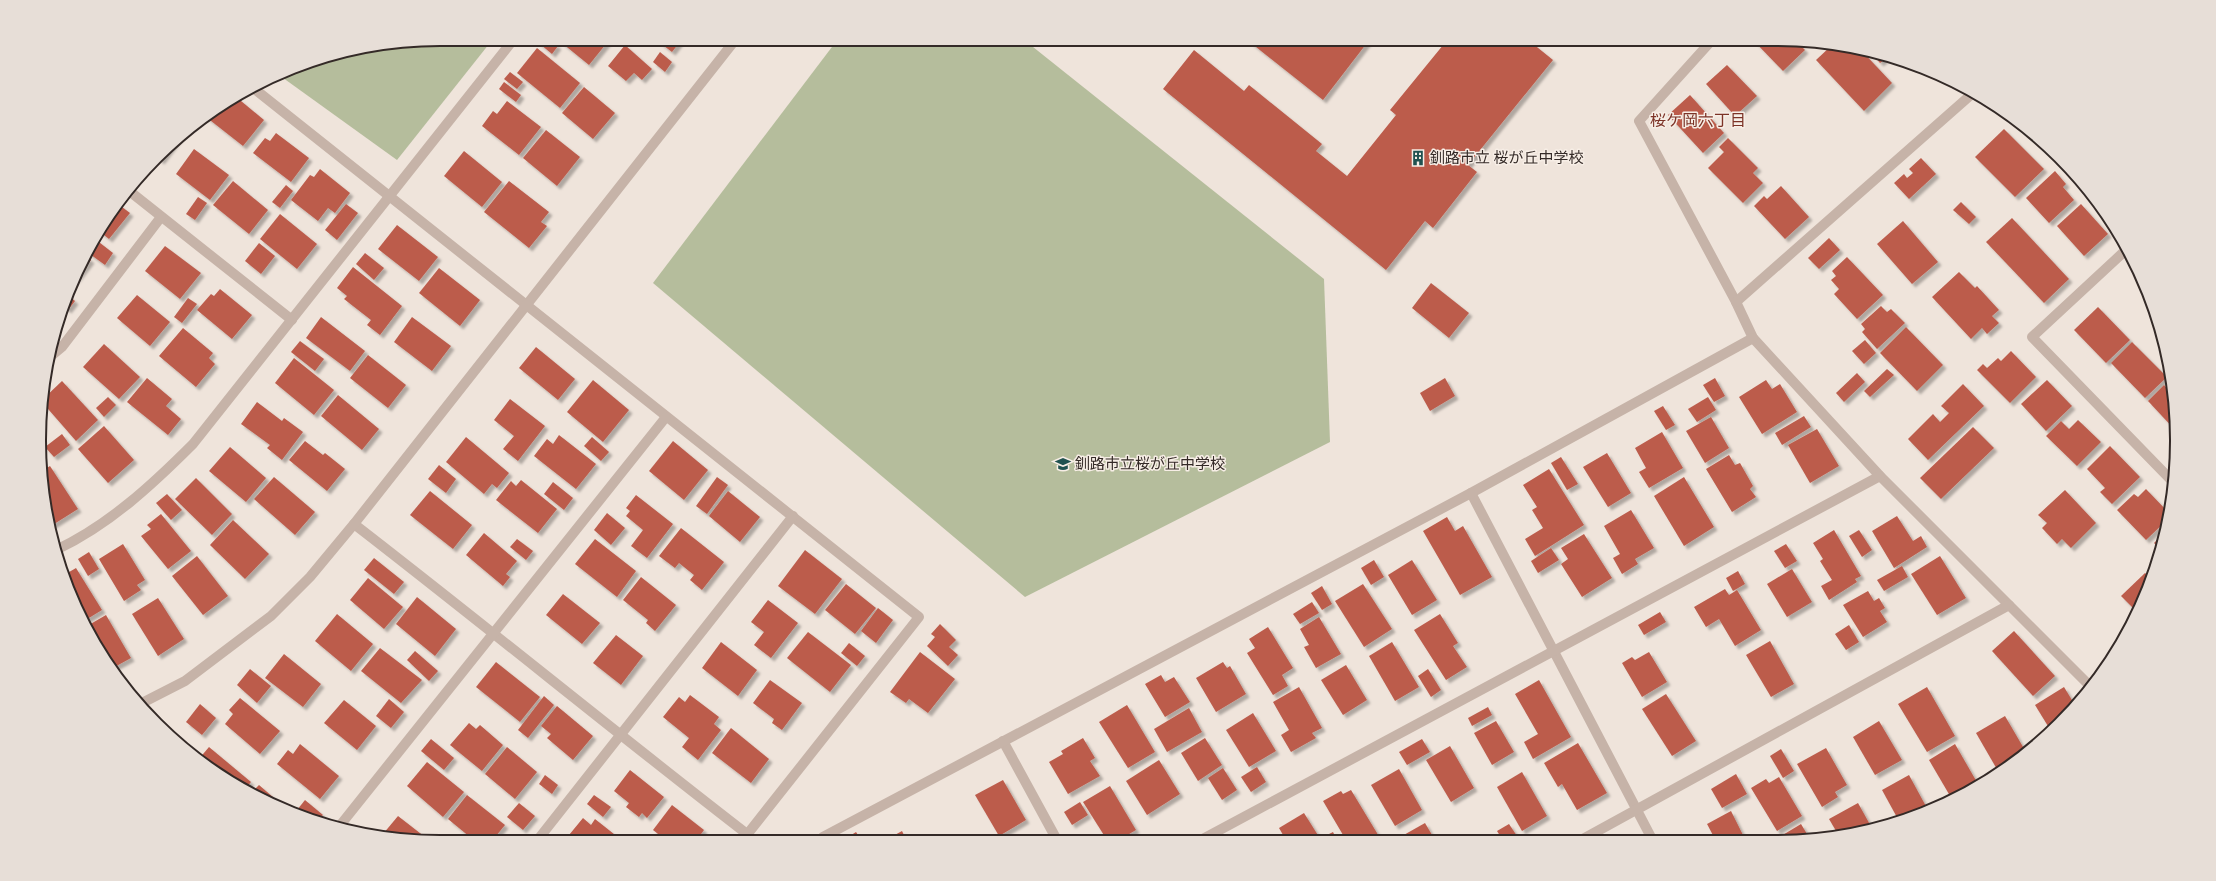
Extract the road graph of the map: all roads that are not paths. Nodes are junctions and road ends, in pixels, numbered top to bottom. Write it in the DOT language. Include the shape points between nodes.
graph roads {
  1 [pos="508,46"];
  2 [pos="730,46"];
  3 [pos="1702,46"];
  4 [pos="257,91"];
  5 [pos="1969,97"];
  6 [pos="133,194"];
  7 [pos="388,197"];
  8 [pos="162,217"];
  9 [pos="2122,253"];
  10 [pos="1736,302"];
  11 [pos="526,304"];
  12 [pos="292,320"];
  13 [pos="1753,338"];
  14 [pos="56,352"];
  15 [pos="666,417"];
  16 [pos="1880,476"];
  17 [pos="2168,477"];
  18 [pos="1471,493"];
  19 [pos="793,516"];
  20 [pos="354,524"];
  21 [pos="61,548"];
  22 [pos="2009,605"];
  23 [pos="494,633"];
  24 [pos="1554,651"];
  25 [pos="2087,683"];
  26 [pos="145,702"];
  27 [pos="620,736"];
  28 [pos="1003,741"];
  29 [pos="1636,810"];
  30 [pos="342,823"];
  31 [pos="542,835"];
  32 [pos="740,835"];
  33 [pos="746,835"];
  34 [pos="825,835"];
  35 [pos="1054,835"];
  36 [pos="1210,835"];
  37 [pos="1589,835"];
  38 [pos="1650,835"];
  1 -- 7 [label="street"];
  2 -- 11 [label="street"];
  3 -- 10 [label="street" via="1639,121"];
  4 -- 7 [label="street"];
  5 -- 10 [label="street"];
  6 -- 8 [label="street"];
  7 -- 11 [label="street"];
  7 -- 12 [label="street"];
  8 -- 12 [label="street"];
  8 -- 14 [label="street"];
  9 -- 17 [label="street" via="2032,337"];
  10 -- 13 [label="street"];
  11 -- 15 [label="street"];
  11 -- 20 [label="street"];
  12 -- 21 [label="street" via="193,444 148,489 77,540"];
  13 -- 16 [label="street"];
  13 -- 18 [label="street"];
  15 -- 19 [label="street"];
  15 -- 23 [label="street"];
  16 -- 22 [label="street"];
  16 -- 24 [label="street"];
  18 -- 24 [label="street"];
  18 -- 28 [label="street"];
  19 -- 27 [label="street"];
  19 -- 33 [label="street" via="918,617"];
  20 -- 23 [label="street"];
  20 -- 26 [label="street" via="310,577 271,616 185,681"];
  22 -- 25 [label="street"];
  22 -- 29 [label="street"];
  23 -- 27 [label="street"];
  23 -- 30 [label="street"];
  24 -- 29 [label="street"];
  24 -- 36 [label="street"];
  27 -- 31 [label="street"];
  27 -- 32 [label="street"];
  28 -- 34 [label="street"];
  28 -- 35 [label="street"];
  29 -- 37 [label="street"];
  29 -- 38 [label="street"];
}
